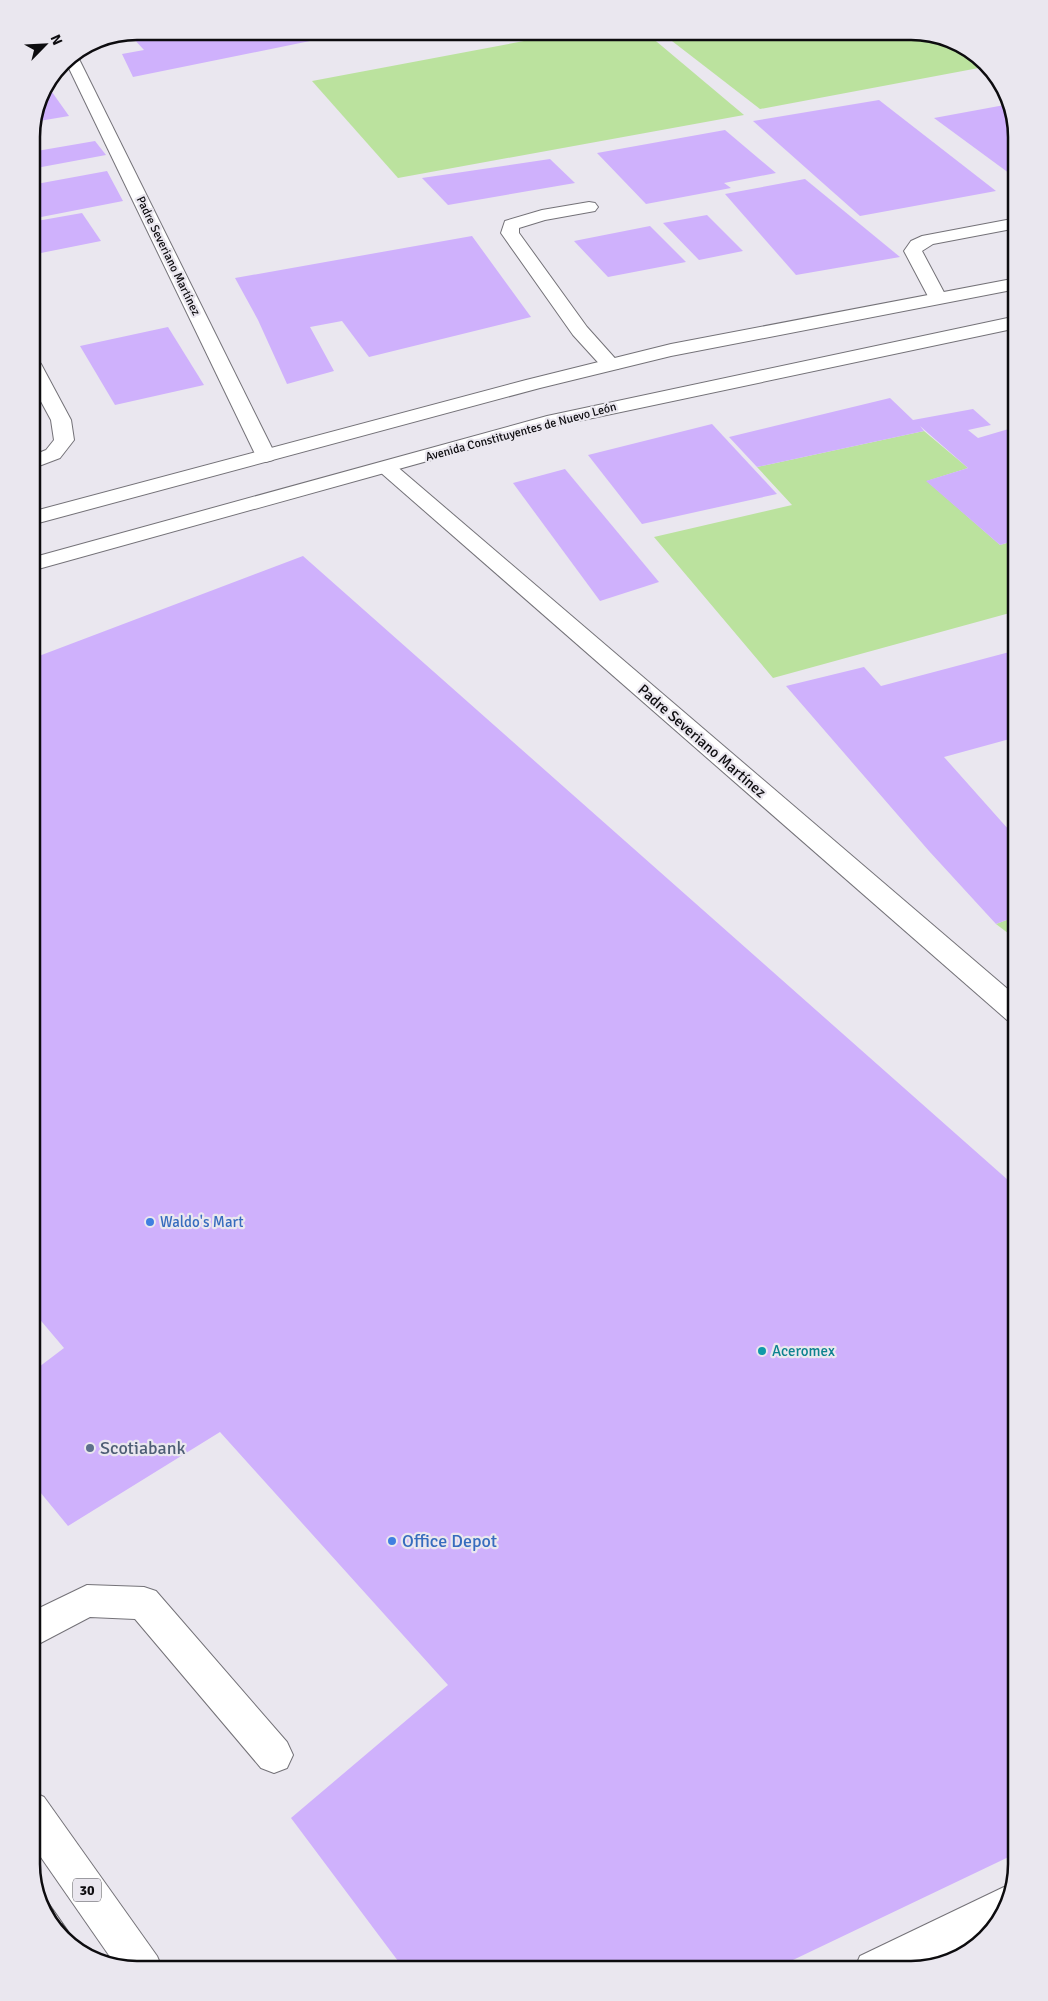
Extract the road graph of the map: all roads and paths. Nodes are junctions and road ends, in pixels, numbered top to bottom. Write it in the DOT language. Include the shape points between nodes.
graph roads {
  1 [pos="74,63"];
  2 [pos="590,207"];
  3 [pos="1008,225"];
  4 [pos="1008,285"];
  5 [pos="938,298"];
  6 [pos="1008,326"];
  7 [pos="611,364"];
  8 [pos="40,381"];
  9 [pos="266,456"];
  10 [pos="40,459"];
  11 [pos="387,468"];
  12 [pos="40,517"];
  13 [pos="40,564"];
  14 [pos="1008,1005"];
  15 [pos="40,1626"];
  16 [pos="274,1755"];
  17 [pos="40,1823"];
  18 [pos="996,1911"];
  19 [pos="137,1961"];
  20 [pos="893,1961"];
  1 -- 9 [label="main road, Padre Severiano Martínez"];
  2 -- 7 [label="main road" via="524,219 511,225 510,233 580,331"];
  3 -- 5 [label="main road" via="917,245 913,251"];
  4 -- 5 [label="main road"];
  5 -- 7 [label="main road"];
  6 -- 11 [label="main road, Avenida Constituyentes de Nuevo León" via="611,407"];
  7 -- 9 [label="main road"];
  8 -- 10 [label="main road" via="61,420 64,440 53,454"];
  9 -- 12 [label="main road"];
  11 -- 13 [label="main road, Avenida Constituyentes de Nuevo León"];
  11 -- 14 [label="main road, Padre Severiano Martínez"];
  15 -- 16 [label="main road" via="87,1601 144,1603"];
  17 -- 19 [label="main road, 30"];
  18 -- 20 [label="main road"];
}
